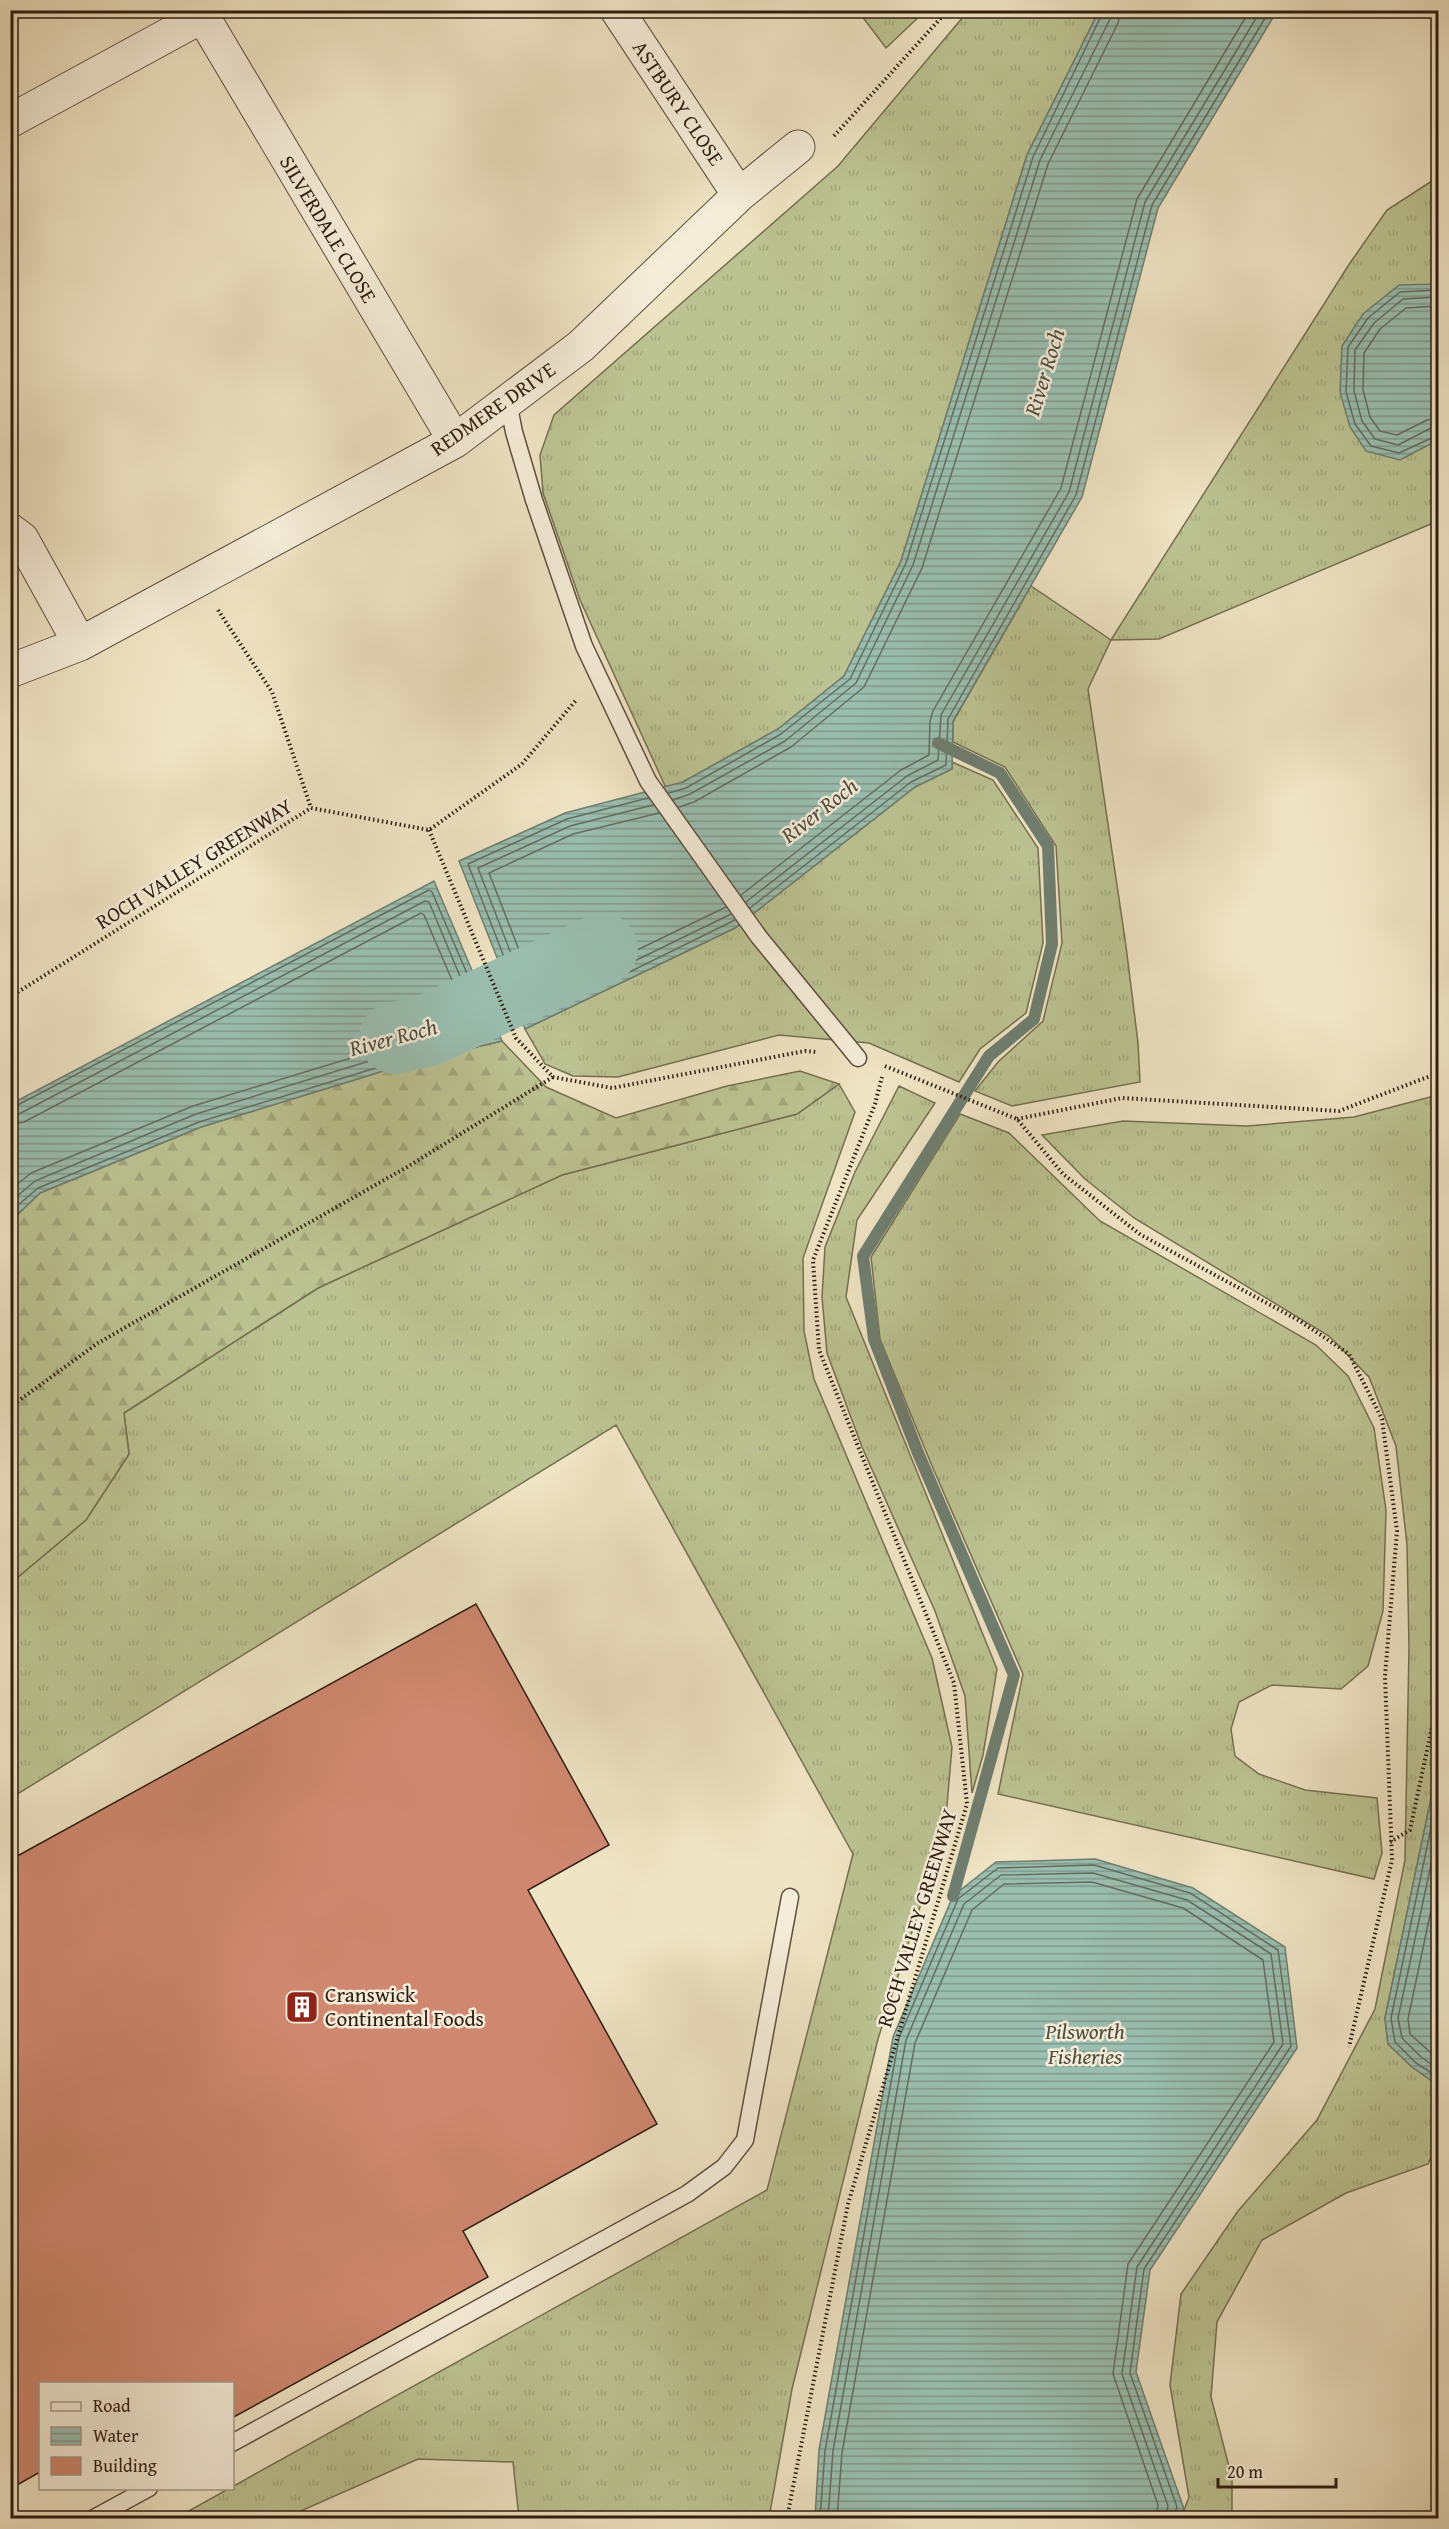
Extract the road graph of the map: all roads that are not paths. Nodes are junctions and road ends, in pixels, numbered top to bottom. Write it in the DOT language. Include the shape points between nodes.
graph roads {
  1 [pos="617,10"];
  2 [pos="200,14"];
  3 [pos="10,121"];
  4 [pos="798,147"];
  5 [pos="739,195"];
  6 [pos="508,402"];
  7 [pos="455,441"];
  8 [pos="10,530"];
  9 [pos="80,644"];
  10 [pos="10,671"];
  11 [pos="858,1058"];
  12 [pos="790,1897"];
  13 [pos="234,2442"];
  14 [pos="145,2490"];
  15 [pos="94,2518"];
  1 -- 5 [label="street, ASTBURY CLOSE"];
  2 -- 3 [label="street, SILVERDALE CLOSE"];
  2 -- 7 [label="street, SILVERDALE CLOSE"];
  4 -- 5 [label="street, REDMERE DRIVE"];
  5 -- 6 [label="street, REDMERE DRIVE" via="581,346"];
  6 -- 7 [label="street, REDMERE DRIVE"];
  6 -- 11 [label="lane" via="534,500 584,646 648,781 759,936"];
  7 -- 9 [label="street, REDMERE DRIVE"];
  8 -- 9 [label="street" via="22,538"];
  9 -- 10 [label="street, REDMERE DRIVE"];
  12 -- 13 [label="lane" via="745,2140 724,2167 687,2194"];
  14 -- 15 [label="lane"];
}
